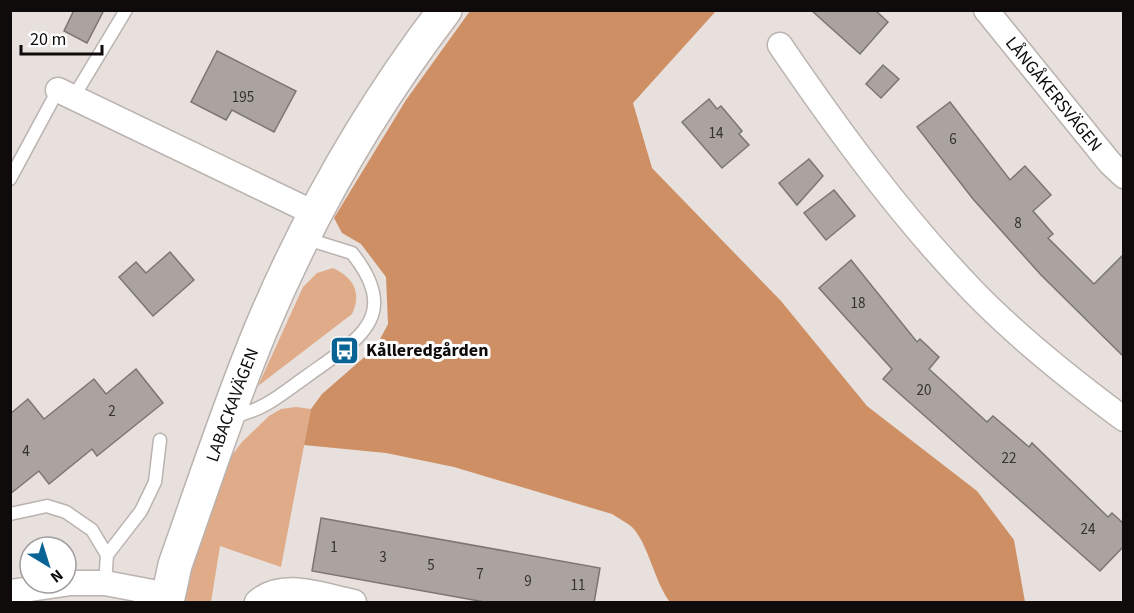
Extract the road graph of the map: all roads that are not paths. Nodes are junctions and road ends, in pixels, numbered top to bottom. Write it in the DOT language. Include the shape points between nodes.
graph roads {
  1 [pos="126,10"];
  2 [pos="445,10"];
  3 [pos="986,10"];
  4 [pos="780,45"];
  5 [pos="65,94"];
  6 [pos="1124,176"];
  7 [pos="10,179"];
  8 [pos="310,226"];
  9 [pos="227,418"];
  10 [pos="1124,419"];
  11 [pos="160,440"];
  12 [pos="10,514"];
  13 [pos="107,555"];
  14 [pos="105,583"];
  15 [pos="10,592"];
  16 [pos="167,599"];
  17 [pos="256,603"];
  18 [pos="354,603"];
  1 -- 5 [label="lane"];
  2 -- 8 [label="street, LABACKAVÄGEN" via="376,109"];
  3 -- 6 [label="street, LÅNGÅKERSVÄGEN"];
  4 -- 10 [label="street" via="905,213 971,289 1024,340"];
  5 -- 7 [label="lane"];
  5 -- 8 [label="street"];
  8 -- 9 [label="street, LABACKAVÄGEN" via="261,328"];
  8 -- 9 [label="lane" via="352,253 371,284 373,315 364,333 345,350 256,412"];
  9 -- 16 [label="street, LABACKAVÄGEN" via="175,565"];
  11 -- 13 [label="lane" via="155,482 141,511"];
  12 -- 13 [label="lane" via="47,506 66,512 92,530"];
  13 -- 14 [label="lane"];
  14 -- 15 [label="street" via="71,583"];
  14 -- 16 [label="street"];
  17 -- 18 [label="street" via="268,593 289,589"];
}
